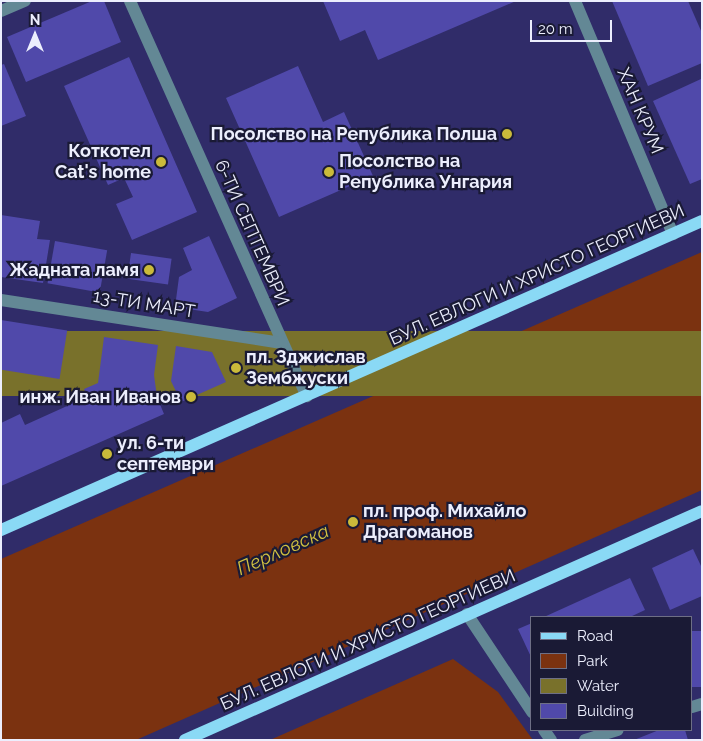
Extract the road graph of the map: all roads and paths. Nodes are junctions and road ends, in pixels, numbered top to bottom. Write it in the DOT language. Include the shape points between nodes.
graph roads {
  1 [pos="25,1"];
  2 [pos="130,1"];
  3 [pos="575,1"];
  4 [pos="1,11"];
  5 [pos="702,221"];
  6 [pos="672,234"];
  7 [pos="1,300"];
  8 [pos="282,343"];
  9 [pos="306,396"];
  10 [pos="702,511"];
  11 [pos="1,530"];
  12 [pos="467,614"];
  13 [pos="530,709"];
  14 [pos="614,731"];
  15 [pos="185,740"];
  16 [pos="585,740"];
  1 -- 4 [label="street"];
  2 -- 8 [label="street, 6-ТИ СЕПТЕМВРИ"];
  3 -- 6 [label="street, ХАН КРУМ"];
  5 -- 6 [label="main road, БУЛ. ЕВЛОГИ И ХРИСТО ГЕОРГИЕВИ"];
  6 -- 9 [label="main road, БУЛ. ЕВЛОГИ И ХРИСТО ГЕОРГИЕВИ"];
  7 -- 8 [label="street, 13-ТИ МАРТ"];
  8 -- 9 [label="street, 6-ТИ СЕПТЕМВРИ"];
  9 -- 11 [label="main road, БУЛ. ЕВЛОГИ И ХРИСТО ГЕОРГИЕВИ"];
  10 -- 12 [label="main road, БУЛ. ЕВЛОГИ И ХРИСТО ГЕОРГИЕВИ"];
  12 -- 13 [label="street"];
  12 -- 15 [label="main road, БУЛ. ЕВЛОГИ И ХРИСТО ГЕОРГИЕВИ"];
  14 -- 16 [label="street"];
}
